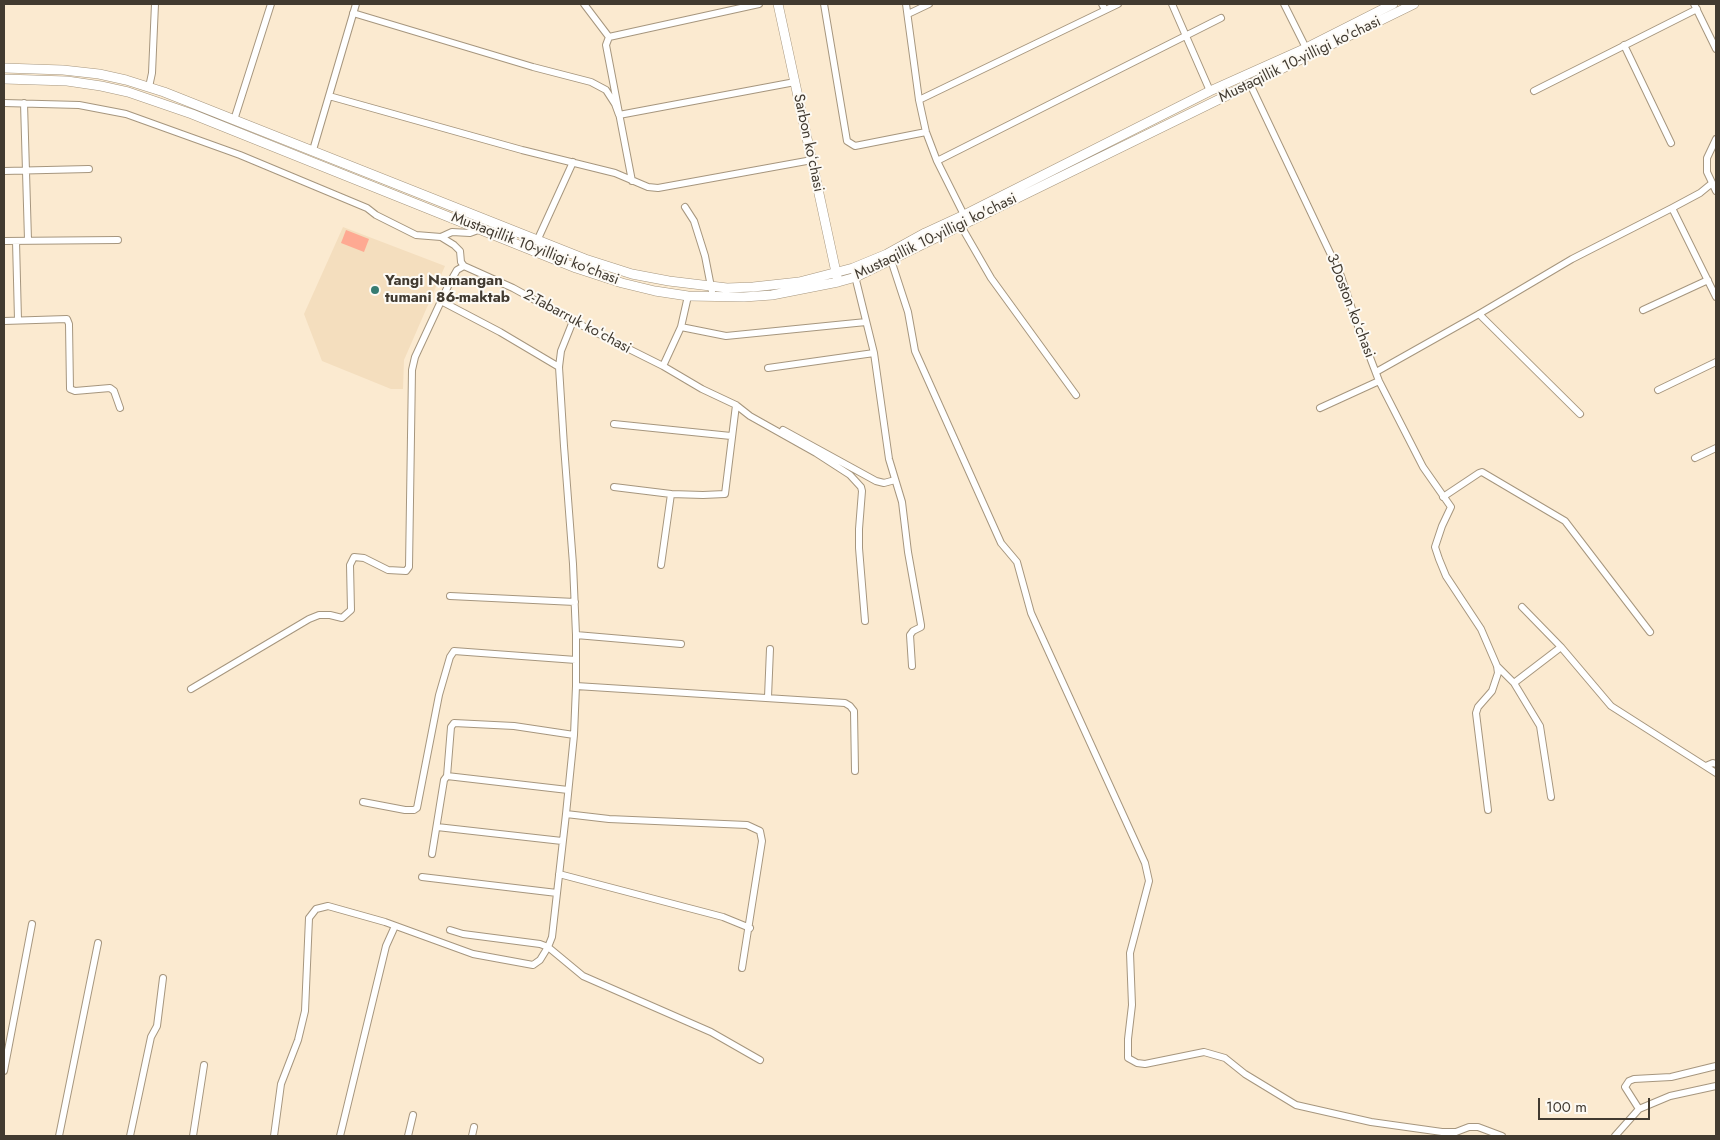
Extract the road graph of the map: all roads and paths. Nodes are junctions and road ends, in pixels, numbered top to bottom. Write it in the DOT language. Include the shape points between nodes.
graph roads {
  1 [pos="155,4"];
  2 [pos="271,4"];
  3 [pos="356,4"];
  4 [pos="584,4"];
  5 [pos="759,4"];
  6 [pos="778,4"];
  7 [pos="824,4"];
  8 [pos="906,4"];
  9 [pos="930,4"];
  10 [pos="1118,4"];
  11 [pos="1172,4"];
  12 [pos="1284,4"];
  13 [pos="1393,4"];
  14 [pos="1414,4"];
  15 [pos="1103,7"];
  16 [pos="1696,7"];
  17 [pos="353,13"];
  18 [pos="908,14"];
  19 [pos="1221,18"];
  20 [pos="1186,36"];
  21 [pos="609,37"];
  22 [pos="1624,45"];
  23 [pos="1306,48"];
  24 [pos="1716,49"];
  25 [pos="4,68"];
  26 [pos="4,79"];
  27 [pos="795,82"];
  28 [pos="1250,84"];
  29 [pos="148,87"];
  30 [pos="1210,91"];
  31 [pos="1534,91"];
  32 [pos="329,96"];
  33 [pos="919,100"];
  34 [pos="4,103"];
  35 [pos="24,103"];
  36 [pos="619,114"];
  37 [pos="234,120"];
  38 [pos="926,132"];
  39 [pos="1716,139"];
  40 [pos="1672,143"];
  41 [pos="313,150"];
  42 [pos="812,160"];
  43 [pos="937,160"];
  44 [pos="573,162"];
  45 [pos="89,169"];
  46 [pos="26,170"];
  47 [pos="4,171"];
  48 [pos="632,181"];
  49 [pos="1712,184"];
  50 [pos="1716,191"];
  51 [pos="685,207"];
  52 [pos="1672,208"];
  53 [pos="964,215"];
  54 [pos="961,226"];
  55 [pos="481,229"];
  56 [pos="441,237"];
  57 [pos="28,240"];
  58 [pos="118,240"];
  59 [pos="4,241"];
  60 [pos="16,241"];
  61 [pos="537,241"];
  62 [pos="891,260"];
  63 [pos="464,266"];
  64 [pos="854,272"];
  65 [pos="836,273"];
  66 [pos="1708,280"];
  67 [pos="838,282"];
  68 [pos="711,286"];
  69 [pos="688,296"];
  70 [pos="713,297"];
  71 [pos="1716,297"];
  72 [pos="440,301"];
  73 [pos="1643,310"];
  74 [pos="1480,314"];
  75 [pos="18,320"];
  76 [pos="4,321"];
  77 [pos="573,321"];
  78 [pos="866,322"];
  79 [pos="681,327"];
  80 [pos="874,353"];
  81 [pos="1716,362"];
  82 [pos="663,366"];
  83 [pos="559,367"];
  84 [pos="768,368"];
  85 [pos="1376,372"];
  86 [pos="1379,381"];
  87 [pos="1658,390"];
  88 [pos="1076,395"];
  89 [pos="736,405"];
  90 [pos="120,408"];
  91 [pos="1320,408"];
  92 [pos="1580,414"];
  93 [pos="750,416"];
  94 [pos="614,424"];
  95 [pos="731,436"];
  96 [pos="1716,448"];
  97 [pos="1695,458"];
  98 [pos="896,480"];
  99 [pos="614,487"];
  100 [pos="671,494"];
  101 [pos="1443,497"];
  102 [pos="661,565"];
  103 [pos="450,596"];
  104 [pos="574,602"];
  105 [pos="1522,608"];
  106 [pos="865,621"];
  107 [pos="1650,632"];
  108 [pos="576,635"];
  109 [pos="682,644"];
  110 [pos="1561,647"];
  111 [pos="770,649"];
  112 [pos="576,660"];
  113 [pos="912,666"];
  114 [pos="1497,666"];
  115 [pos="1514,683"];
  116 [pos="576,686"];
  117 [pos="191,689"];
  118 [pos="768,697"];
  119 [pos="574,735"];
  120 [pos="1716,764"];
  121 [pos="1706,766"];
  122 [pos="855,770"];
  123 [pos="1716,773"];
  124 [pos="447,776"];
  125 [pos="568,790"];
  126 [pos="1551,798"];
  127 [pos="363,802"];
  128 [pos="1488,810"];
  129 [pos="566,814"];
  130 [pos="437,827"];
  131 [pos="562,841"];
  132 [pos="432,854"];
  133 [pos="559,874"];
  134 [pos="422,877"];
  135 [pos="557,893"];
  136 [pos="32,924"];
  137 [pos="395,926"];
  138 [pos="750,928"];
  139 [pos="450,930"];
  140 [pos="98,943"];
  141 [pos="548,947"];
  142 [pos="742,968"];
  143 [pos="163,978"];
  144 [pos="760,1060"];
  145 [pos="204,1066"];
  146 [pos="1716,1066"];
  147 [pos="4,1071"];
  148 [pos="1716,1086"];
  149 [pos="1639,1109"];
  150 [pos="413,1115"];
  151 [pos="474,1127"];
  152 [pos="1455,1134"];
  153 [pos="59,1136"];
  154 [pos="130,1136"];
  155 [pos="194,1136"];
  156 [pos="274,1136"];
  157 [pos="340,1136"];
  158 [pos="408,1136"];
  159 [pos="472,1136"];
  160 [pos="1502,1136"];
  161 [pos="1615,1136"];
  1 -- 29 [label="street" via="152,73"];
  2 -- 37 [label="street"];
  3 -- 17 [label="street"];
  4 -- 21 [label="street"];
  5 -- 21 [label="street"];
  6 -- 27 [label="main road, Sarbon koʻchasi"];
  7 -- 38 [label="street" via="847,141 855,146"];
  8 -- 18 [label="street"];
  9 -- 18 [label="street"];
  10 -- 15 [label="street"];
  11 -- 20 [label="street"];
  12 -- 23 [label="street"];
  13 -- 23 [label="main road, Mustaqillik 10-yilligi ko'chasi"];
  14 -- 28 [label="main road, Mustaqillik 10-yilligi ko'chasi"];
  15 -- 33 [label="street"];
  16 -- 22 [label="street"];
  16 -- 24 [label="street"];
  17 -- 32 [label="street"];
  17 -- 36 [label="street" via="533,68 591,82 606,90"];
  18 -- 33 [label="street"];
  19 -- 20 [label="street"];
  20 -- 30 [label="street"];
  20 -- 43 [label="street"];
  21 -- 36 [label="street" via="606,45"];
  22 -- 31 [label="street"];
  22 -- 40 [label="street"];
  23 -- 30 [label="main road, Mustaqillik 10-yilligi ko'chasi"];
  25 -- 29 [label="main road, Mustaqillik 10-yilligi ko'chasi" via="98,74"];
  26 -- 55 [label="main road, Mustaqillik 10-yilligi ko'chasi" via="67,81 151,99"];
  27 -- 36 [label="street"];
  27 -- 42 [label="main road, Sarbon koʻchasi"];
  28 -- 54 [label="main road, Mustaqillik 10-yilligi ko'chasi"];
  28 -- 85 [label="street, 3-Doston koʻchasi" via="1341,276"];
  29 -- 37 [label="main road, Mustaqillik 10-yilligi ko'chasi"];
  30 -- 53 [label="main road, Mustaqillik 10-yilligi ko'chasi"];
  32 -- 41 [label="street"];
  32 -- 44 [label="street"];
  33 -- 38 [label="street"];
  34 -- 35 [label="street"];
  35 -- 46 [label="street"];
  35 -- 56 [label="street" via="79,105 126,114 240,155 367,208 416,235"];
  36 -- 48 [label="street"];
  37 -- 41 [label="main road, Mustaqillik 10-yilligi ko'chasi"];
  38 -- 43 [label="street"];
  39 -- 49 [label="street" via="1707,158 1707,172"];
  41 -- 61 [label="main road, Mustaqillik 10-yilligi ko'chasi"];
  42 -- 48 [label="street" via="658,188"];
  42 -- 65 [label="main road, Sarbon koʻchasi"];
  43 -- 53 [label="street"];
  44 -- 48 [label="street" via="615,172"];
  44 -- 61 [label="street"];
  45 -- 46 [label="street"];
  46 -- 47 [label="street"];
  46 -- 57 [label="street"];
  49 -- 50 [label="street"];
  49 -- 52 [label="street"];
  51 -- 68 [label="street" via="694,221"];
  52 -- 66 [label="street"];
  52 -- 74 [label="street" via="1572,259"];
  53 -- 64 [label="main road, Mustaqillik 10-yilligi ko'chasi"];
  54 -- 62 [label="main road, Mustaqillik 10-yilligi ko'chasi"];
  54 -- 88 [label="street" via="991,278"];
  55 -- 56 [label="street" via="470,233 452,232"];
  55 -- 69 [label="main road, Mustaqillik 10-yilligi ko'chasi" via="622,283"];
  56 -- 63 [label="street" via="460,251 460,262"];
  57 -- 58 [label="street"];
  57 -- 60 [label="street"];
  59 -- 60 [label="street"];
  60 -- 75 [label="street"];
  61 -- 68 [label="main road, Mustaqillik 10-yilligi ko'chasi" via="632,274"];
  62 -- 64 [label="main road, Mustaqillik 10-yilligi ko'chasi"];
  62 -- 152 [label="street" via="908,312 915,351 1001,543 1017,562 1031,613 1145,862 1149,881 1130,953 1132,1005 1128,1058 1145,1064 1204,1052 1225,1058 1244,1074 1296,1105 1371,1122"];
  63 -- 72 [label="street" via="457,270"];
  63 -- 77 [label="street, 2-Tabarruk koʻchasi"];
  64 -- 65 [label="main road, Mustaqillik 10-yilligi ko'chasi"];
  64 -- 67 [label="main road, Mustaqillik 10-yilligi ko'chasi"];
  64 -- 78 [label="street"];
  65 -- 67 [label="main road, Sarbon koʻchasi"];
  65 -- 68 [label="main road, Mustaqillik 10-yilligi ko'chasi" via="799,282 753,287"];
  66 -- 71 [label="street"];
  66 -- 73 [label="street"];
  67 -- 70 [label="main road, Mustaqillik 10-yilligi ko'chasi" via="772,295"];
  68 -- 70 [label="street"];
  69 -- 70 [label="main road, Mustaqillik 10-yilligi ko'chasi"];
  69 -- 79 [label="street"];
  72 -- 83 [label="street"];
  72 -- 117 [label="street" via="412,370 409,567 406,571 388,570 364,558 354,557 350,565 351,610 342,618 319,615"];
  74 -- 85 [label="street"];
  74 -- 92 [label="street"];
  75 -- 76 [label="street"];
  75 -- 90 [label="street" via="66,319 69,324 70,389 110,388"];
  77 -- 82 [label="street, 2-Tabarruk koʻchasi"];
  77 -- 83 [label="street" via="561,351"];
  78 -- 79 [label="street" via="726,336"];
  78 -- 80 [label="street"];
  79 -- 82 [label="street"];
  80 -- 84 [label="street"];
  80 -- 98 [label="street" via="889,459"];
  81 -- 87 [label="street"];
  82 -- 89 [label="street, 2-Tabarruk koʻchasi"];
  83 -- 104 [label="street"];
  85 -- 86 [label="street, 3-Doston koʻchasi"];
  86 -- 91 [label="street"];
  86 -- 101 [label="street, 3-Doston koʻchasi" via="1423,467"];
  89 -- 93 [label="street, 2-Tabarruk koʻchasi"];
  89 -- 95 [label="street"];
  93 -- 98 [label="street, 2-Tabarruk koʻchasi" via="759,417 876,481"];
  93 -- 106 [label="street, 2-Tabarruk koʻchasi" via="850,475 861,487 859,548"];
  94 -- 95 [label="street"];
  95 -- 100 [label="street" via="725,494"];
  96 -- 97 [label="street"];
  98 -- 113 [label="street" via="922,625 910,635"];
  99 -- 100 [label="street"];
  100 -- 102 [label="street"];
  101 -- 107 [label="street" via="1482,472 1565,520"];
  101 -- 114 [label="street, 3-Doston koʻchasi" via="1451,506 1436,547 1439,559 1446,576 1481,629"];
  103 -- 104 [label="street"];
  104 -- 108 [label="street"];
  105 -- 110 [label="street"];
  108 -- 109 [label="street"];
  108 -- 112 [label="street"];
  110 -- 115 [label="street"];
  110 -- 121 [label="street" via="1611,706"];
  111 -- 118 [label="street"];
  112 -- 116 [label="street"];
  112 -- 127 [label="street" via="454,651 439,695 417,808 405,810"];
  114 -- 115 [label="street, 3-Doston koʻchasi"];
  114 -- 128 [label="street" via="1492,691 1476,714"];
  115 -- 126 [label="street, 3-Doston koʻchasi" via="1540,726"];
  116 -- 118 [label="street"];
  116 -- 119 [label="street"];
  118 -- 122 [label="street" via="850,706 854,711"];
  119 -- 124 [label="street" via="514,726 454,723"];
  119 -- 125 [label="street"];
  120 -- 121 [label="street"];
  121 -- 123 [label="street"];
  124 -- 125 [label="street"];
  124 -- 130 [label="street"];
  125 -- 129 [label="street"];
  129 -- 131 [label="street"];
  129 -- 138 [label="street" via="747,825 760,831 762,841"];
  130 -- 131 [label="street"];
  130 -- 132 [label="street"];
  131 -- 133 [label="street"];
  133 -- 135 [label="street"];
  133 -- 138 [label="street" via="723,917"];
  134 -- 135 [label="street"];
  135 -- 141 [label="street"];
  136 -- 147 [label="street"];
  137 -- 141 [label="street" via="474,954 533,964 540,960"];
  137 -- 156 [label="street" via="328,906 316,909 309,918 305,1011 281,1084"];
  137 -- 157 [label="street" via="386,946"];
  138 -- 142 [label="street"];
  139 -- 141 [label="street"];
  140 -- 153 [label="street"];
  141 -- 144 [label="street" via="583,976 711,1032"];
  143 -- 154 [label="street" via="156,1026"];
  145 -- 155 [label="street"];
  146 -- 149 [label="street" via="1671,1077 1629,1081 1625,1087"];
  148 -- 149 [label="street" via="1670,1096"];
  149 -- 161 [label="street"];
  150 -- 158 [label="street"];
  151 -- 159 [label="street"];
  152 -- 160 [label="street" via="1469,1127 1478,1127"];
}
